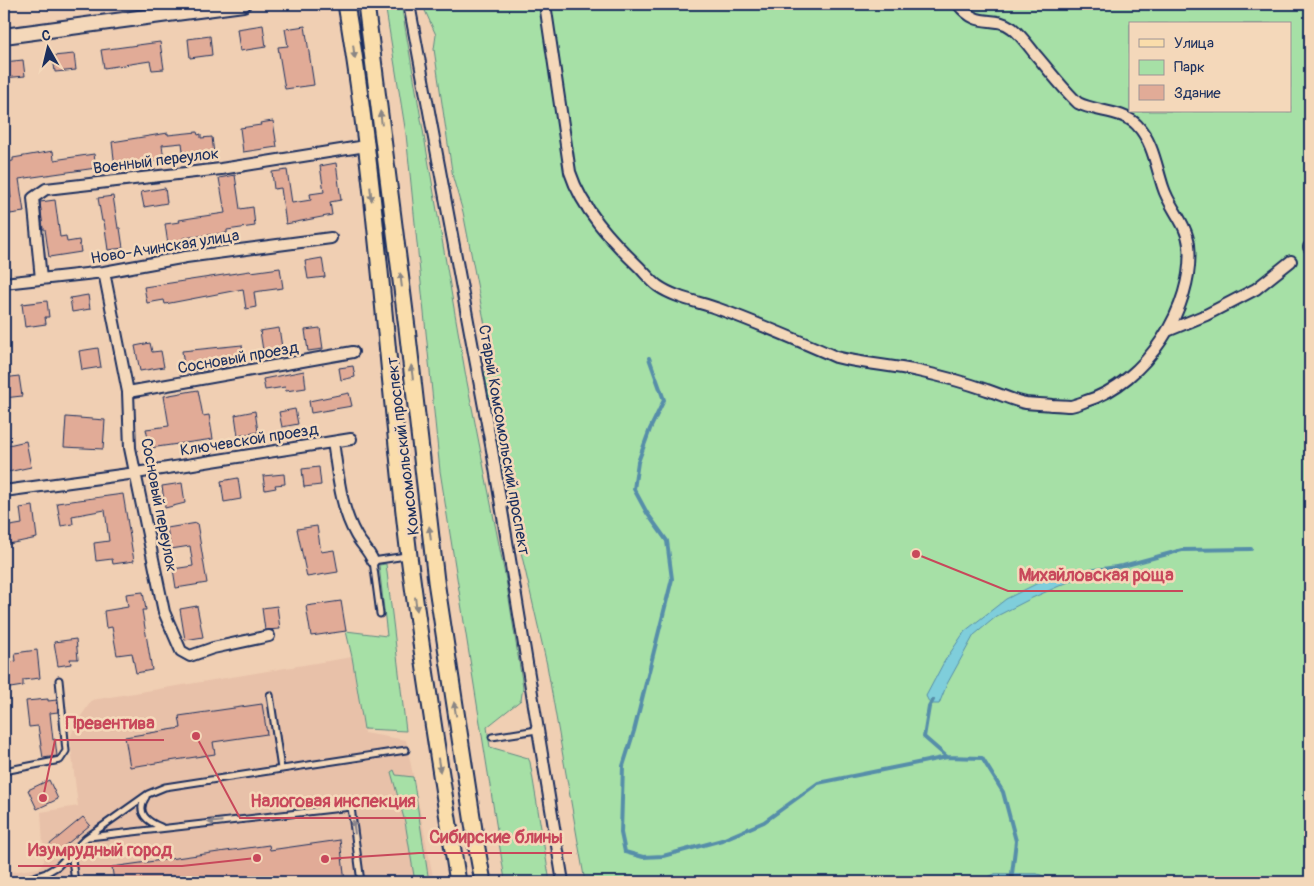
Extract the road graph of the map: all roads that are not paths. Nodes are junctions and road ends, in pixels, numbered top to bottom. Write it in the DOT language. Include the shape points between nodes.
graph roads {
  1 [pos="243,4"];
  2 [pos="346,4"];
  3 [pos="366,4"];
  4 [pos="409,4"];
  5 [pos="545,4"];
  6 [pos="958,4"];
  7 [pos="4,36"];
  8 [pos="366,146"];
  9 [pos="331,238"];
  10 [pos="1291,260"];
  11 [pos="104,272"];
  12 [pos="42,280"];
  13 [pos="4,283"];
  14 [pos="1167,331"];
  15 [pos="353,352"];
  16 [pos="128,392"];
  17 [pos="351,439"];
  18 [pos="333,442"];
  19 [pos="136,473"];
  20 [pos="4,491"];
  21 [pos="409,556"];
  22 [pos="373,561"];
  23 [pos="380,614"];
  24 [pos="269,636"];
  25 [pos="59,680"];
  26 [pos="270,695"];
  27 [pos="537,730"];
  28 [pos="492,737"];
  29 [pos="406,750"];
  30 [pos="281,769"];
  31 [pos="4,771"];
  32 [pos="148,794"];
  33 [pos="162,828"];
  34 [pos="86,838"];
  35 [pos="71,852"];
  36 [pos="7,882"];
  37 [pos="75,882"];
  38 [pos="361,882"];
  39 [pos="458,882"];
  40 [pos="483,882"];
  41 [pos="563,882"];
  1 -- 7 [label="street"];
  2 -- 8 [label="main road, Комсомольский проспект, one-way"];
  40 -- 3 [label="main road, Комсомольский проспект, one-way" via="436,581"];
  4 -- 27 [label="street, Старый Комсомольский проспект" via="493,458"];
  5 -- 14 [label="street" via="574,184 595,218 622,251 665,290 744,318 836,357 935,375 1025,403 1072,406 1099,397 1120,384 1152,355"];
  6 -- 14 [label="street" via="976,19 1010,27 1078,103 1128,118 1142,132 1166,198 1186,232 1189,244 1185,287"];
  8 -- 12 [label="street, Военный переулок" via="221,169 46,189 33,198"];
  8 -- 21 [label="main road, Комсомольский проспект, one-way"];
  9 -- 11 [label="street, Ново-Ачинская улица" via="186,257"];
  10 -- 14 [label="street" via="1256,289 1206,316"];
  11 -- 12 [label="street, Ново-Ачинская улица"];
  11 -- 16 [label="street, Сосновый переулок"];
  12 -- 13 [label="street, Ново-Ачинская улица"];
  15 -- 16 [label="street, Сосновый проезд"];
  16 -- 19 [label="street, Сосновый переулок" via="130,448"];
  17 -- 18 [label="street, Ключевской проезд"];
  18 -- 19 [label="street, Ключевской проезд"];
  18 -- 22 [label="street" via="343,503 356,535"];
  19 -- 20 [label="street, Ключевской проезд"];
  19 -- 24 [label="street, Сосновый переулок" via="164,612 181,651 190,656"];
  21 -- 22 [label="lane"];
  21 -- 39 [label="main road, Комсомольский проспект, one-way"];
  22 -- 23 [label="lane"];
  25 -- 31 [label="lane" via="66,751 60,760"];
  26 -- 30 [label="lane"];
  27 -- 28 [label="lane"];
  27 -- 41 [label="street, Старый Комсомольский проспект"];
  29 -- 30 [label="lane"];
  30 -- 32 [label="lane" via="165,787"];
  32 -- 33 [label="lane" via="142,802 144,816"];
  32 -- 34 [label="lane"];
  33 -- 34 [label="lane"];
  38 -- 33 [label="lane, one-way" via="350,807"];
  34 -- 35 [label="lane"];
  35 -- 36 [label="lane" via="46,874"];
  35 -- 37 [label="lane"];
}
